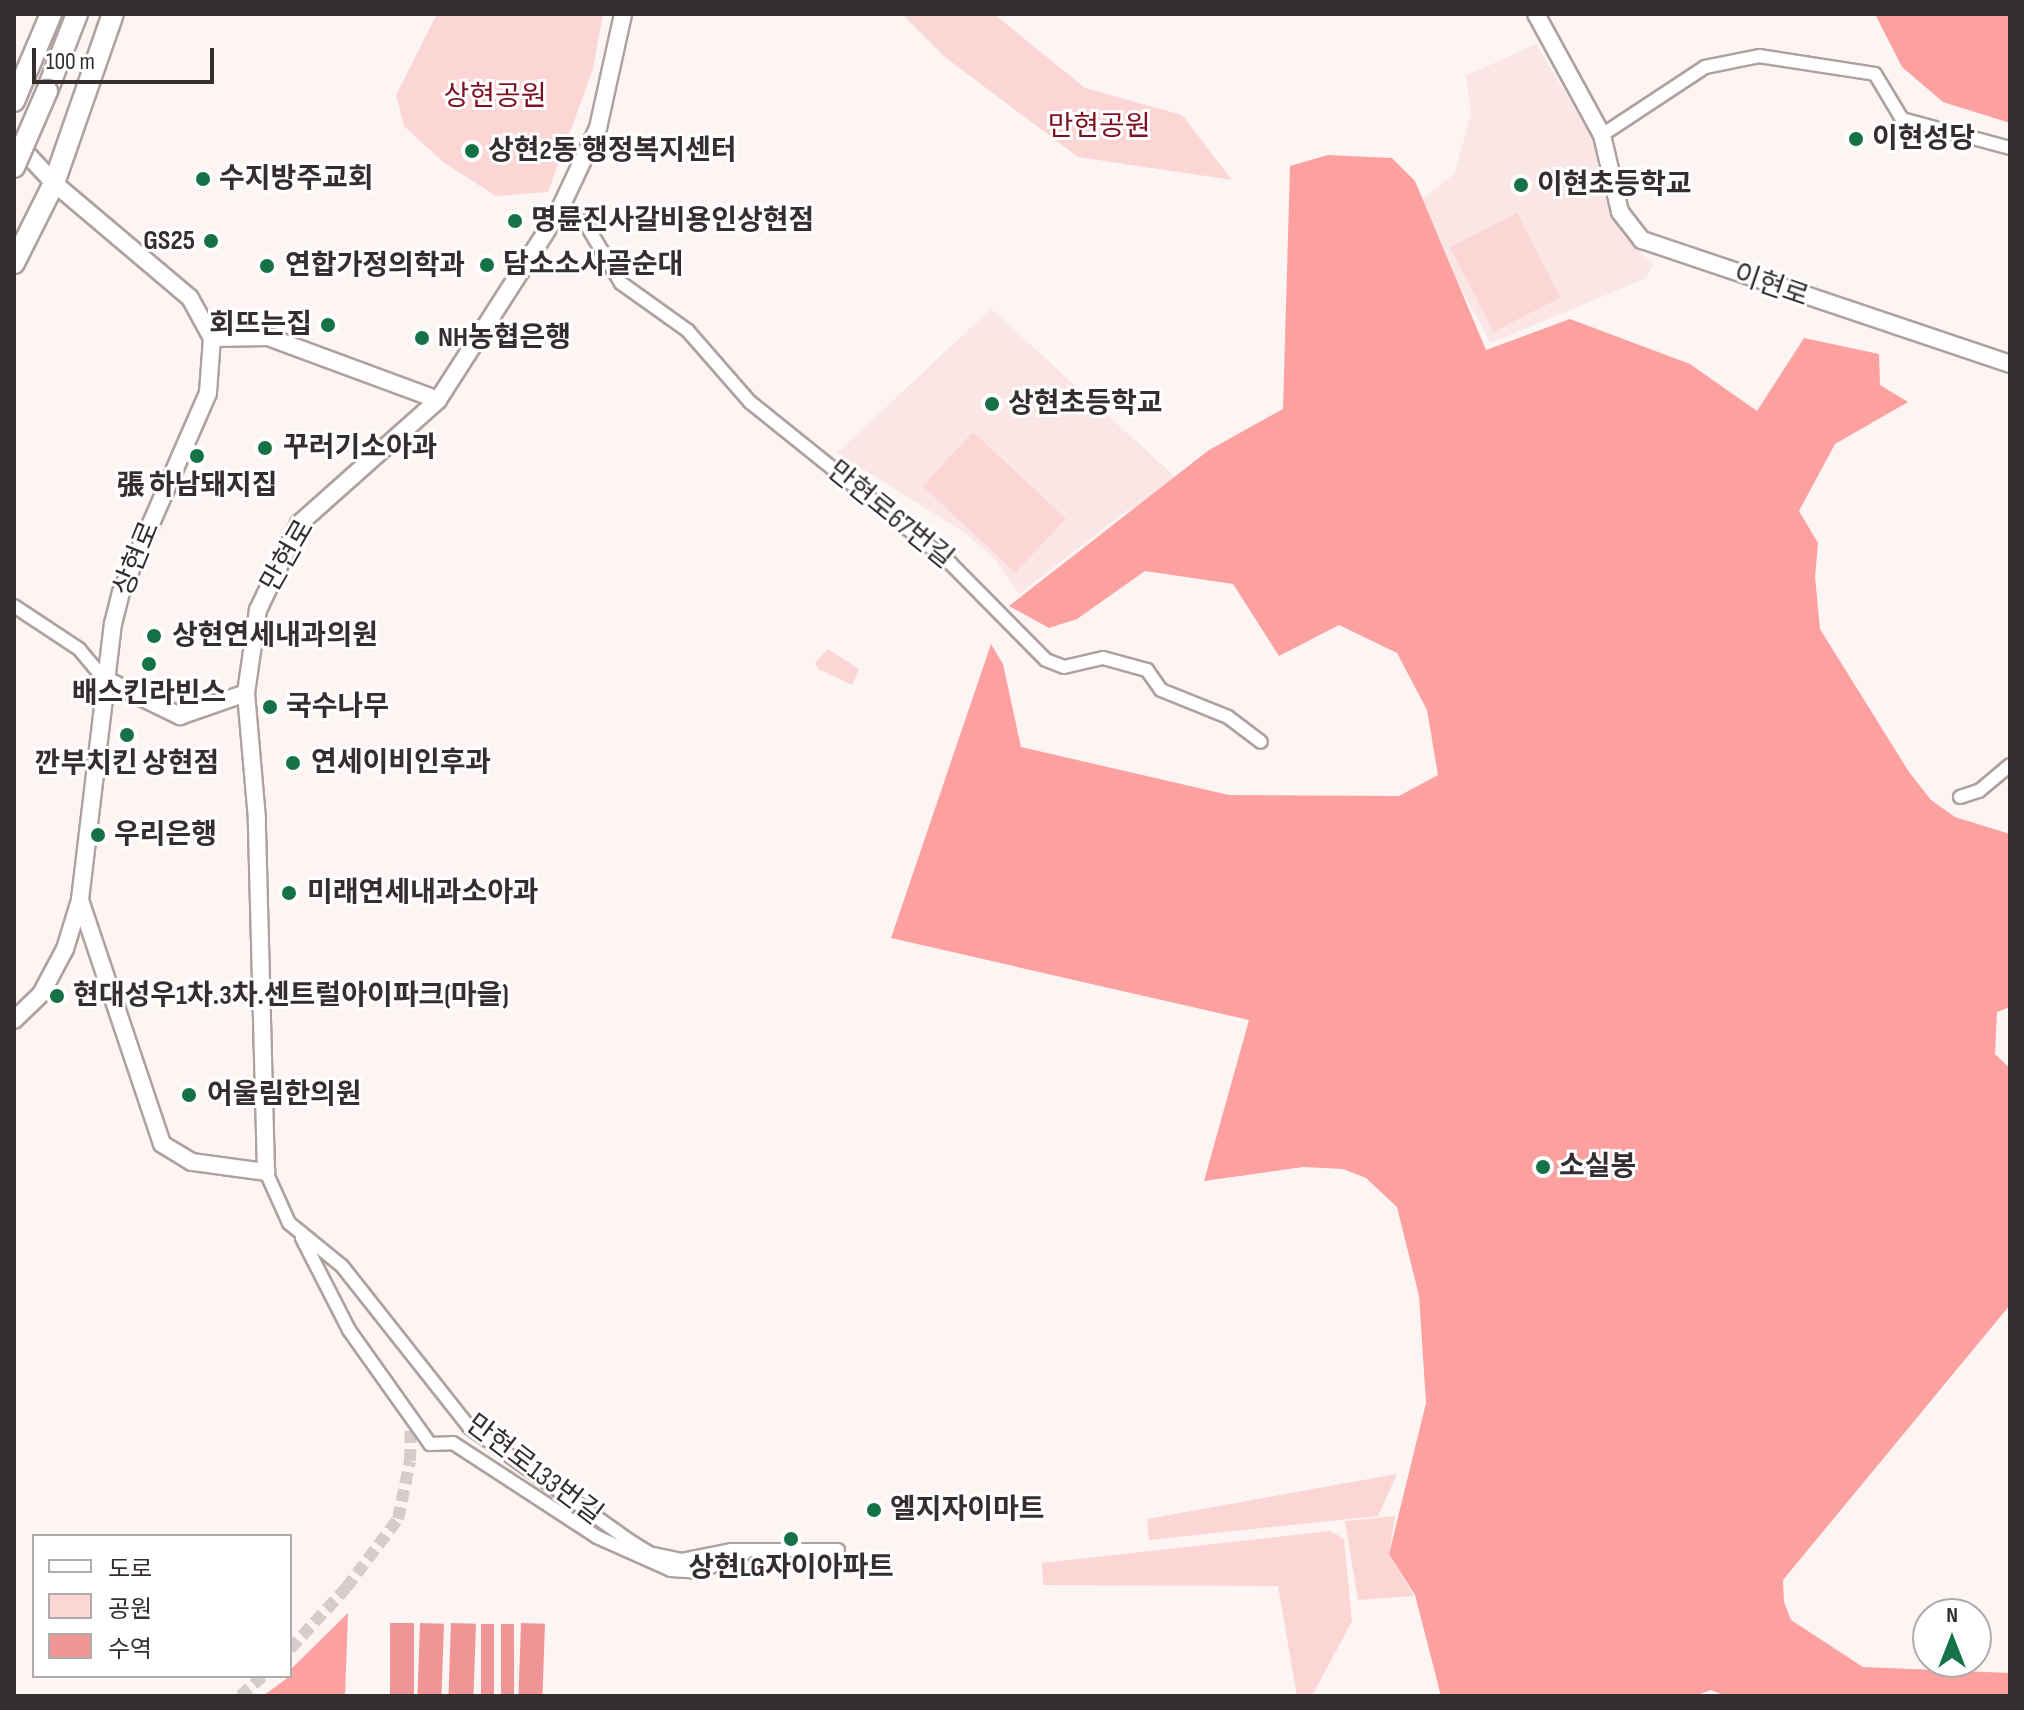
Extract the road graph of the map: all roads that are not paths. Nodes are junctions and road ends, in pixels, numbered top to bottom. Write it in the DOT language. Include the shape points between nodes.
graph roads {
  1 [pos="51,14"];
  2 [pos="77,14"];
  3 [pos="113,14"];
  4 [pos="623,14"];
  5 [pos="1536,14"];
  6 [pos="14,101"];
  7 [pos="1602,135"];
  8 [pos="14,140"];
  9 [pos="2010,148"];
  10 [pos="14,167"];
  11 [pos="54,183"];
  12 [pos="562,204"];
  13 [pos="14,263"];
  14 [pos="212,338"];
  15 [pos="2010,364"];
  16 [pos="438,400"];
  17 [pos="14,606"];
  18 [pos="104,679"];
  19 [pos="246,693"];
  20 [pos="1261,742"];
  21 [pos="2010,765"];
  22 [pos="1960,797"];
  23 [pos="80,900"];
  24 [pos="14,1020"];
  25 [pos="266,1172"];
  26 [pos="300,1235"];
  27 [pos="752,1550"];
  28 [pos="838,1550"];
  1 -- 6 [label="main road"];
  2 -- 10 [label="main road, bridge"];
  3 -- 11 [label="main road"];
  4 -- 12 [label="street, 만현로" via="598,128"];
  5 -- 7 [label="street, 이현로"];
  7 -- 9 [label="street" via="1705,67 1739,57 1875,74 1902,119"];
  7 -- 15 [label="street, 이현로" via="1620,212 1642,240"];
  8 -- 11 [label="street"];
  11 -- 13 [label="main road"];
  11 -- 14 [label="street" via="190,298"];
  12 -- 16 [label="street, 만현로"];
  12 -- 20 [label="street, 만현로67번길" via="587,226 621,283 688,331 750,402 950,563 1046,660 1064,667 1103,658 1147,670 1161,690 1228,717"];
  14 -- 16 [label="street" via="268,337"];
  14 -- 18 [label="street, 상현로" via="208,393 121,592"];
  16 -- 19 [label="street, 만현로" via="299,524 258,610"];
  17 -- 18 [label="street" via="79,649"];
  18 -- 19 [label="street" via="153,708 180,716"];
  18 -- 23 [label="street, 상현로"];
  19 -- 25 [label="street, 만현로" via="257,819"];
  21 -- 22 [label="street" via="1979,791"];
  23 -- 24 [label="street, 상현로" via="65,949 41,994"];
  23 -- 25 [label="street" via="162,1144 192,1162"];
  25 -- 26 [label="street, 만현로" via="276,1203"];
  26 -- 27 [label="street, 만현로133번길" via="342,1266 469,1427 630,1541 649,1553 682,1560"];
  26 -- 27 [label="street" via="349,1330 430,1444 453,1443 597,1537 671,1570 698,1572"];
  27 -- 28 [label="street, 만현로133번길"];
}
